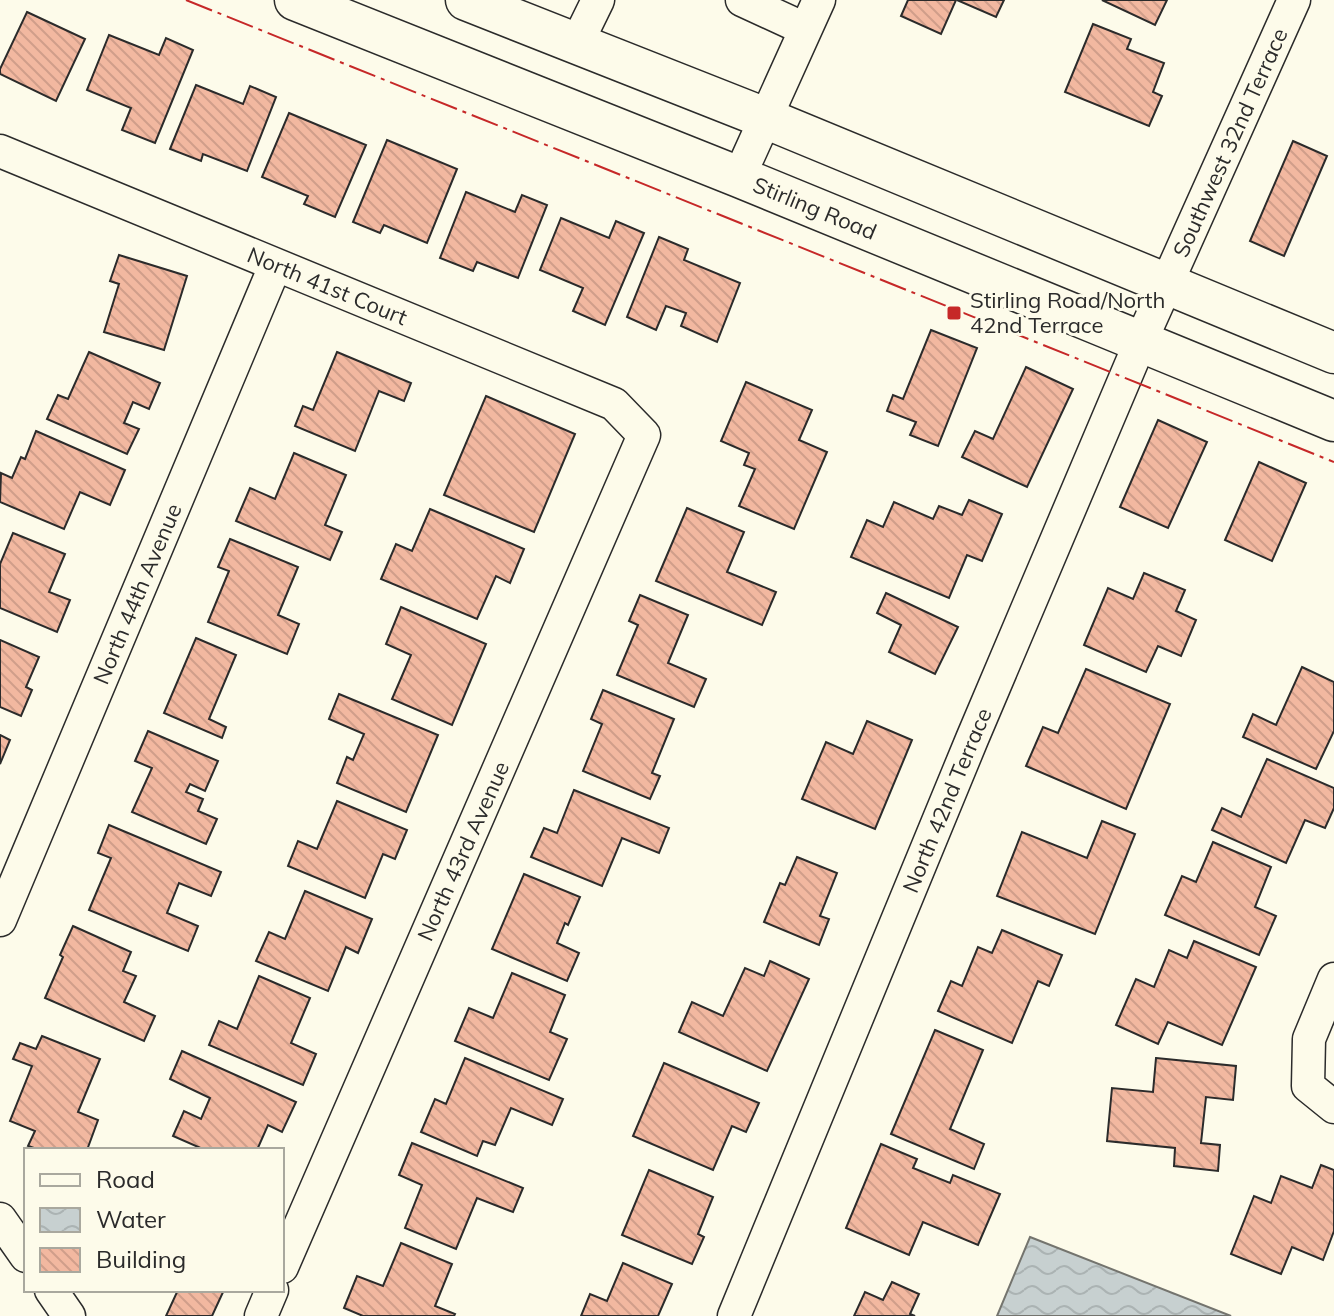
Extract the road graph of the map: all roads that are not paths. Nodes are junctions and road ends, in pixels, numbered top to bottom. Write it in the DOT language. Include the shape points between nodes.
graph roads {
  1 [pos="295,0"];
  2 [pos="466,0"];
  3 [pos="598,0"];
  4 [pos="742,0"];
  5 [pos="819,0"];
  6 [pos="1294,0"];
  7 [pos="805,29"];
  8 [pos="577,43"];
  9 [pos="765,118"];
  10 [pos="0,151"];
  11 [pos="739,177"];
  12 [pos="275,266"];
  13 [pos="1165,285"];
  14 [pos="1140,343"];
  15 [pos="1334,353"];
  16 [pos="1334,421"];
  17 [pos="644,435"];
  18 [pos="0,920"];
  19 [pos="1334,979"];
  20 [pos="1334,1107"];
  21 [pos="0,1219"];
  22 [pos="24,1253"];
  23 [pos="284,1262"];
  24 [pos="52,1292"];
  25 [pos="271,1292"];
  26 [pos="69,1316"];
  27 [pos="261,1316"];
  28 [pos="734,1316"];
  1 -- 11 [label="main road, Stirling Road"];
  2 -- 8 [label="main road"];
  3 -- 8 [label="street"];
  4 -- 7 [label="street"];
  5 -- 7 [label="street"];
  6 -- 13 [label="street, Southwest 32nd Terrace"];
  7 -- 9 [label="street"];
  8 -- 9 [label="main road"];
  9 -- 11 [label="street"];
  9 -- 13 [label="main road"];
  10 -- 12 [label="street, North 41st Court"];
  11 -- 14 [label="main road, Stirling Road"];
  12 -- 17 [label="street, North 41st Court" via="614,404"];
  12 -- 18 [label="street, North 44th Avenue"];
  13 -- 14 [label="street, North 42nd Terrace"];
  13 -- 15 [label="main road"];
  14 -- 16 [label="main road, Stirling Road"];
  14 -- 28 [label="street, North 42nd Terrace"];
  17 -- 23 [label="street, North 43rd Avenue"];
  19 -- 20 [label="street" via="1309,1039 1308,1086"];
  21 -- 22 [label="street"];
  24 -- 26 [label="street"];
  25 -- 27 [label="street"];
}
